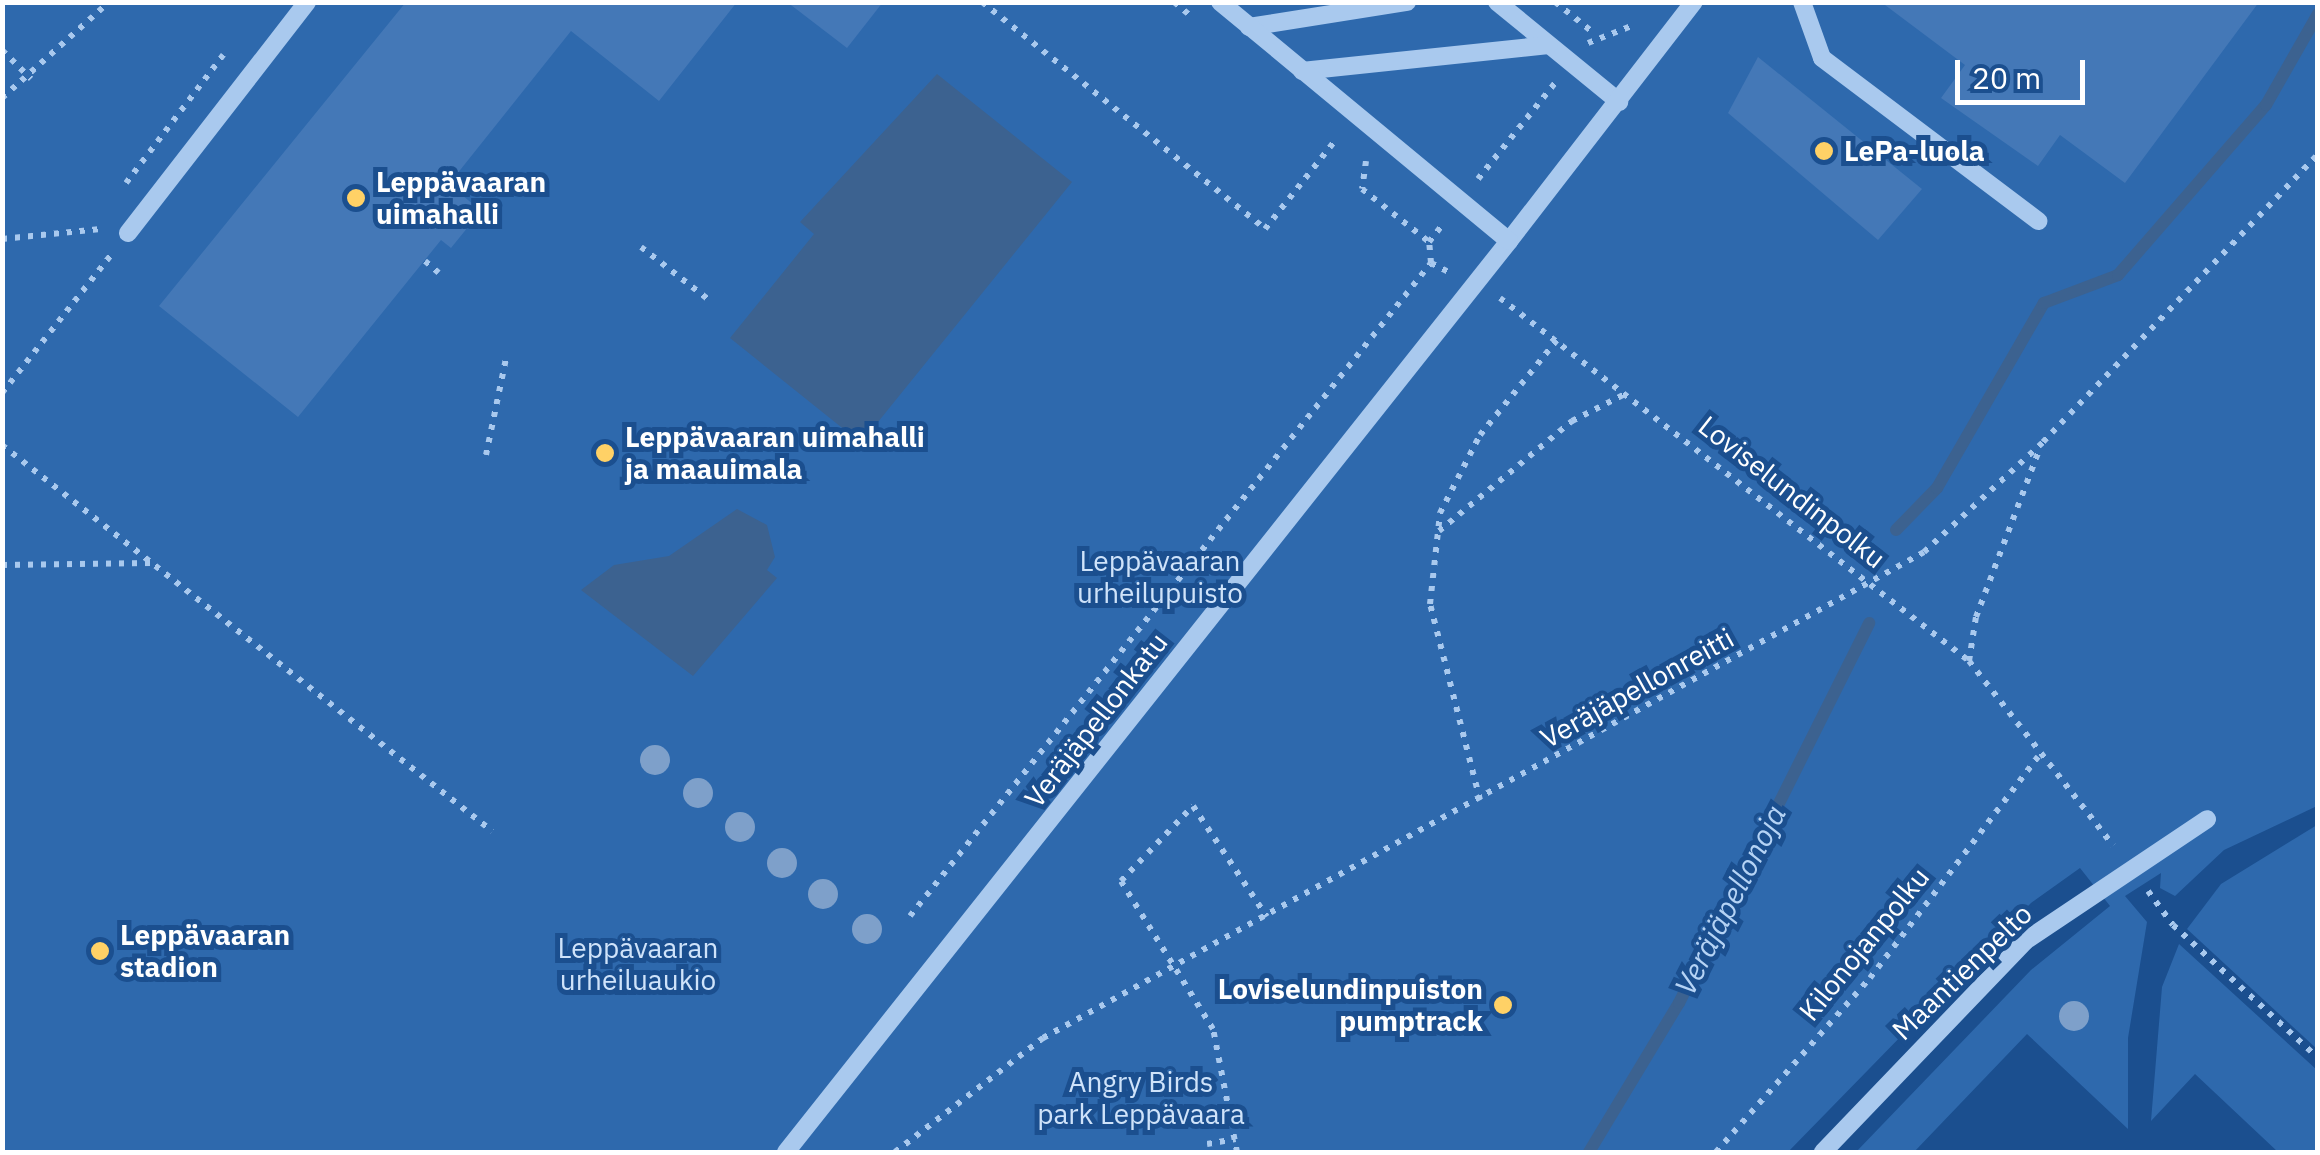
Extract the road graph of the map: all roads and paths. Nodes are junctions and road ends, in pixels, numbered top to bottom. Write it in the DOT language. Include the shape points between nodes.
graph roads {
  1 [pos="109,2"];
  2 [pos="307,2"];
  3 [pos="982,2"];
  4 [pos="1220,2"];
  5 [pos="1407,2"];
  6 [pos="1497,2"];
  7 [pos="1554,2"];
  8 [pos="1694,2"];
  9 [pos="1802,2"];
  10 [pos="1641,15"];
  11 [pos="1249,27"];
  12 [pos="1595,34"];
  13 [pos="1549,45"];
  14 [pos="2,50"];
  15 [pos="1572,62"];
  16 [pos="1302,71"];
  17 [pos="31,79"];
  18 [pos="2,98"];
  19 [pos="1619,102"];
  20 [pos="1341,132"];
  21 [pos="2318,154"];
  22 [pos="1460,202"];
  23 [pos="2038,221"];
  24 [pos="128,232"];
  25 [pos="2,238"];
  26 [pos="1509,241"];
  27 [pos="641,248"];
  28 [pos="424,260"];
  29 [pos="439,272"];
  30 [pos="1490,292"];
  31 [pos="709,300"];
  32 [pos="1557,340"];
  33 [pos="507,354"];
  34 [pos="1627,393"];
  35 [pos="2042,442"];
  36 [pos="2,445"];
  37 [pos="486,455"];
  38 [pos="1438,532"];
  39 [pos="153,563"];
  40 [pos="2,565"];
  41 [pos="1872,584"];
  42 [pos="1968,661"];
  43 [pos="2038,757"];
  44 [pos="1480,800"];
  45 [pos="2207,819"];
  46 [pos="492,831"];
  47 [pos="2128,867"];
  48 [pos="910,916"];
  49 [pos="1267,917"];
  50 [pos="2173,925"];
  51 [pos="1180,965"];
  52 [pos="2318,1058"];
  53 [pos="1236,1139"];
  54 [pos="1207,1144"];
  55 [pos="786,1152"];
  56 [pos="895,1152"];
  57 [pos="1237,1152"];
  58 [pos="1716,1152"];
  59 [pos="1823,1152"];
  1 -- 17 [label="path"];
  2 -- 24 [label="street"];
  3 -- 20 [label="path" via="1265,229"];
  4 -- 11 [label="street"];
  5 -- 11 [label="street"];
  6 -- 13 [label="street"];
  7 -- 12 [label="path"];
  8 -- 19 [label="street, Veräjäpellonkatu"];
  9 -- 23 [label="street" via="1822,58"];
  10 -- 12 [label="path" via="1615,36"];
  11 -- 16 [label="street"];
  12 -- 15 [label="path"];
  13 -- 15 [label="street"];
  13 -- 16 [label="street"];
  14 -- 17 [label="path"];
  15 -- 19 [label="street"];
  15 -- 22 [label="path"];
  16 -- 22 [label="street"];
  17 -- 18 [label="path"];
  19 -- 26 [label="street, Veräjäpellonkatu"];
  21 -- 35 [label="path, Veräjäpellonreitti"];
  22 -- 26 [label="street"];
  22 -- 48 [label="path" via="1428,242 1430,262"];
  24 -- 25 [label="path" via="84,227"];
  26 -- 55 [label="street, Veräjäpellonkatu"];
  27 -- 31 [label="path"];
  28 -- 29 [label="path"];
  30 -- 32 [label="path, Loviselundinpolku"];
  32 -- 34 [label="path, Loviselundinpolku"];
  32 -- 38 [label="path" via="1480,435"];
  33 -- 37 [label="path"];
  34 -- 38 [label="path" via="1572,422"];
  34 -- 41 [label="path, Loviselundinpolku"];
  35 -- 41 [label="path, Veräjäpellonreitti" via="1973,512"];
  35 -- 42 [label="path" via="1976,618"];
  36 -- 39 [label="path"];
  38 -- 44 [label="path" via="1430,604"];
  39 -- 40 [label="path"];
  39 -- 46 [label="path"];
  41 -- 42 [label="path, Loviselundinpolku"];
  41 -- 44 [label="path, Veräjäpellonreitti"];
  42 -- 43 [label="path, Loviselundinpolku"];
  43 -- 47 [label="path, Loviselundinpolku"];
  43 -- 58 [label="path, Kilonojanpolku" via="1870,978"];
  44 -- 49 [label="path, Veräjäpellonreitti"];
  45 -- 47 [label="street, Maantienpelto"];
  47 -- 59 [label="street, Maantienpelto" via="2025,942"];
  49 -- 51 [label="path, Veräjäpellonreitti"];
  49 -- 51 [label="path" via="1192,806 1121,880"];
  50 -- 52 [label="path"];
  51 -- 53 [label="path" via="1226,1063"];
  51 -- 56 [label="path, Veräjäpellonreitti" via="1043,1038"];
  53 -- 54 [label="path"];
  53 -- 57 [label="path"];
}
